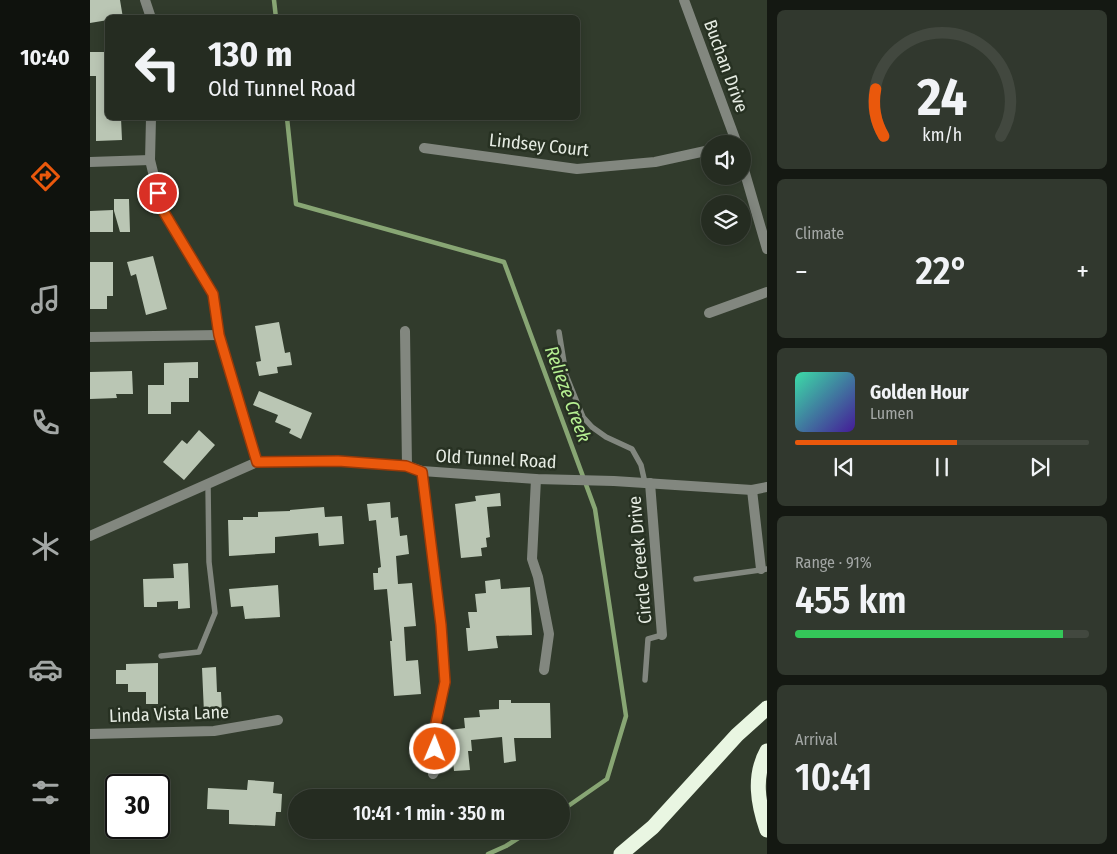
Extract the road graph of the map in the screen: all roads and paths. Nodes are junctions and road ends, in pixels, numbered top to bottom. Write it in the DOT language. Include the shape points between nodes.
graph roads {
  1 [pos="145,0"];
  2 [pos="684,0"];
  3 [pos="151,15"];
  4 [pos="151,120"];
  5 [pos="734,135"];
  6 [pos="424,148"];
  7 [pos="701,152"];
  8 [pos="150,160"];
  9 [pos="90,162"];
  10 [pos="748,185"];
  11 [pos="767,249"];
  12 [pos="767,292"];
  13 [pos="709,313"];
  14 [pos="406,331"];
  15 [pos="559,332"];
  16 [pos="219,335"];
  17 [pos="90,337"];
  18 [pos="257,462"];
  19 [pos="406,466"];
  20 [pos="422,472"];
  21 [pos="536,479"];
  22 [pos="647,483"];
  23 [pos="208,484"];
  24 [pos="767,487"];
  25 [pos="752,490"];
  26 [pos="90,536"];
  27 [pos="764,569"];
  28 [pos="696,579"];
  29 [pos="662,635"];
  30 [pos="161,656"];
  31 [pos="544,670"];
  32 [pos="645,680"];
  33 [pos="767,708"];
  34 [pos="278,720"];
  35 [pos="90,734"];
  36 [pos="767,751"];
  37 [pos="434,774"];
  38 [pos="767,830"];
  39 [pos="621,854"];
  1 -- 3 [label="street"];
  2 -- 5 [label="street, Buchan Drive"];
  4 -- 8 [label="street"];
  6 -- 7 [label="street, Lindsey Court" via="577,169 655,162"];
  8 -- 9 [label="street"];
  8 -- 16 [label="street" via="162,209 213,294"];
  10 -- 11 [label="street"];
  12 -- 13 [label="street"];
  14 -- 19 [label="street"];
  15 -- 22 [label="lane" via="566,375 583,417 606,437 632,449 642,465"];
  16 -- 17 [label="street"];
  16 -- 18 [label="street"];
  18 -- 19 [label="street, Old Tunnel Road" via="338,461"];
  18 -- 23 [label="street, Old Tunnel Road"];
  19 -- 20 [label="street, Old Tunnel Road"];
  20 -- 21 [label="street, Old Tunnel Road"];
  20 -- 37 [label="street" via="445,682 436,723"];
  21 -- 22 [label="street, Old Tunnel Road"];
  21 -- 31 [label="street" via="532,559 549,634"];
  22 -- 25 [label="street, Old Tunnel Road"];
  22 -- 29 [label="street, Circle Creek Drive"];
  23 -- 26 [label="street, Old Tunnel Road"];
  23 -- 30 [label="lane" via="209,562 216,613 199,652"];
  24 -- 25 [label="street, Old Tunnel Road"];
  25 -- 27 [label="street"];
  27 -- 28 [label="lane"];
  29 -- 32 [label="lane" via="648,639"];
  33 -- 39 [label="highway" via="737,735 653,827"];
  34 -- 35 [label="street, Linda Vista Lane" via="207,732"];
  36 -- 38 [label="highway" via="759,776 758,796"];
}
